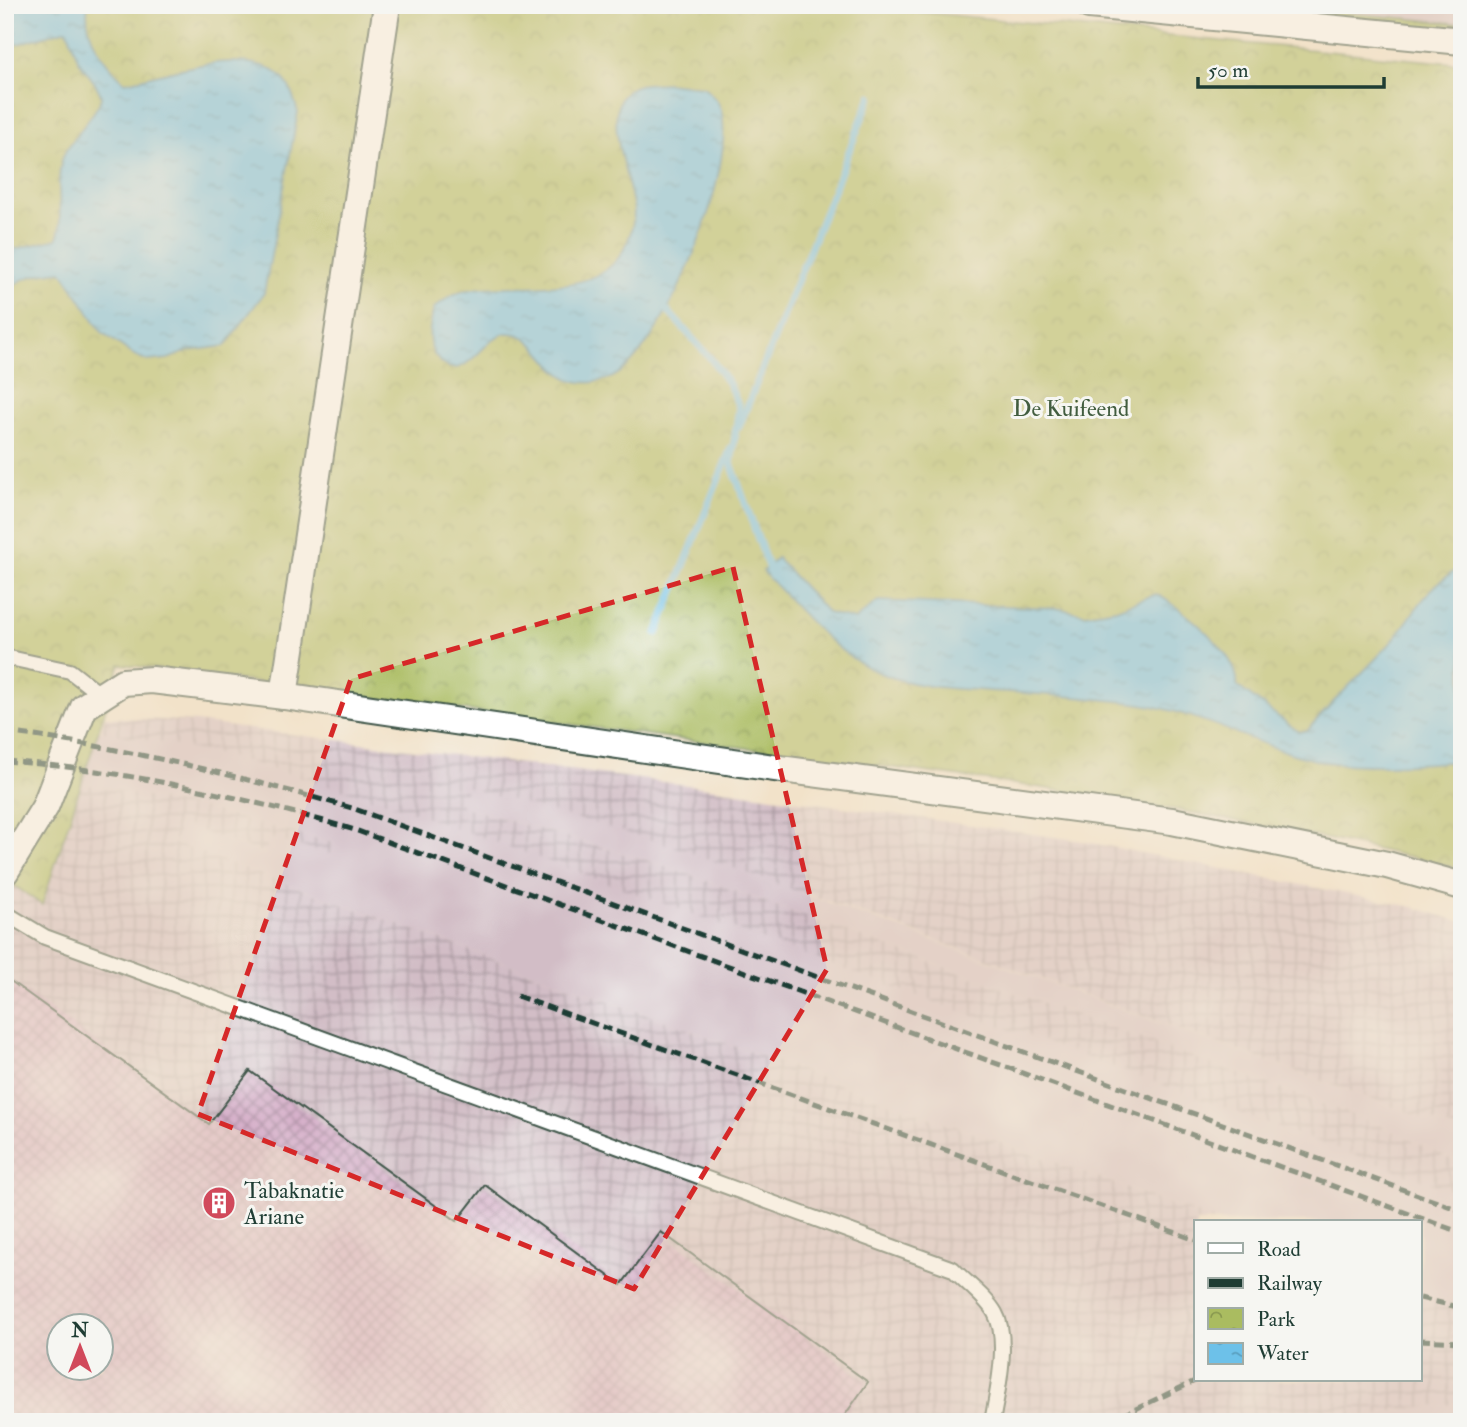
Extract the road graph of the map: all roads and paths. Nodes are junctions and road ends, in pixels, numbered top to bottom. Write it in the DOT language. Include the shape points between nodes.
graph roads {
  1 [pos="387,5"];
  2 [pos="1089,5"];
  3 [pos="1462,41"];
  4 [pos="5,657"];
  5 [pos="284,695"];
  6 [pos="102,696"];
  7 [pos="5,872"];
  8 [pos="1462,886"];
  9 [pos="5,913"];
  10 [pos="992,1422"];
  1 -- 5 [label="street"];
  2 -- 3 [label="street"];
  4 -- 6 [label="lane" via="70,671"];
  5 -- 6 [label="street" via="152,680 123,682"];
  5 -- 8 [label="street" via="1172,821 1387,865"];
  6 -- 7 [label="street" via="84,707 45,807"];
  9 -- 10 [label="lane" via="45,937 953,1269 996,1314 1002,1341"];
}
